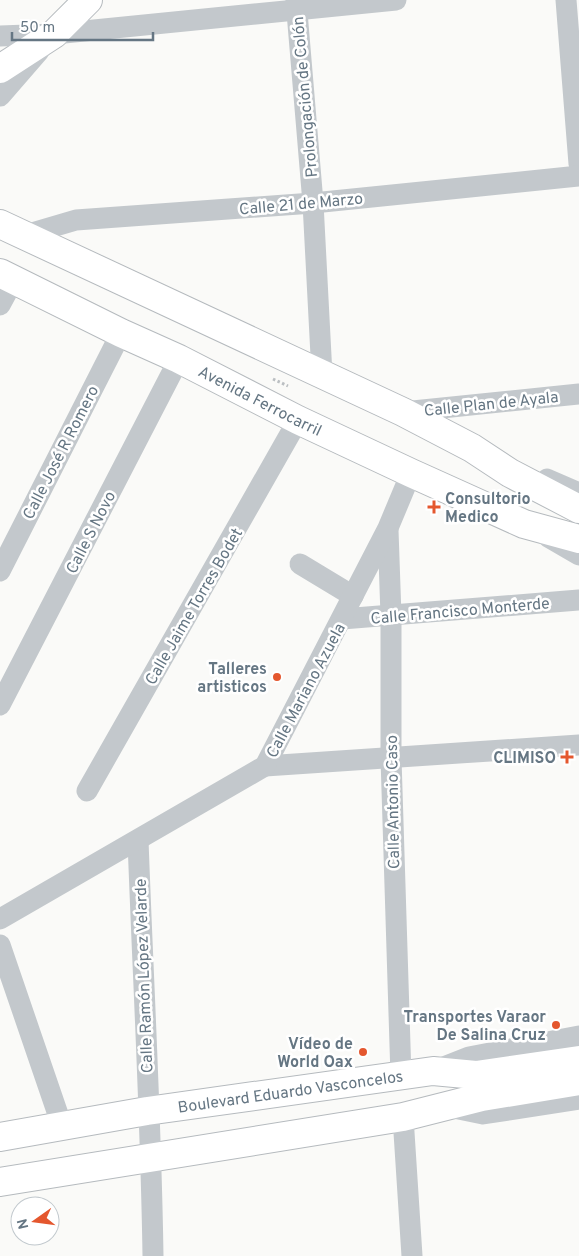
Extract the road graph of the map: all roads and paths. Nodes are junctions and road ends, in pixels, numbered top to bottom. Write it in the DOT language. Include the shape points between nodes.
graph roads {
  1 [pos="88,0"];
  2 [pos="396,0"];
  3 [pos="566,0"];
  4 [pos="296,5"];
  5 [pos="54,34"];
  6 [pos="0,36"];
  7 [pos="0,69"];
  8 [pos="0,96"];
  9 [pos="579,164"];
  10 [pos="579,176"];
  11 [pos="313,203"];
  12 [pos="0,224"];
  13 [pos="25,234"];
  14 [pos="7,276"];
  15 [pos="0,305"];
  16 [pos="121,333"];
  17 [pos="179,359"];
  18 [pos="322,375"];
  19 [pos="579,394"];
  20 [pos="403,412"];
  21 [pos="298,420"];
  22 [pos="472,448"];
  23 [pos="411,473"];
  24 [pos="579,493"];
  25 [pos="579,509"];
  26 [pos="524,524"];
  27 [pos="388,528"];
  28 [pos="579,539"];
  29 [pos="579,555"];
  30 [pos="300,564"];
  31 [pos="0,571"];
  32 [pos="353,596"];
  33 [pos="579,600"];
  34 [pos="391,616"];
  35 [pos="342,619"];
  36 [pos="0,705"];
  37 [pos="579,745"];
  38 [pos="390,758"];
  39 [pos="265,766"];
  40 [pos="87,791"];
  41 [pos="138,840"];
  42 [pos="0,919"];
  43 [pos="0,944"];
  44 [pos="579,1036"];
  45 [pos="579,1060"];
  46 [pos="433,1072"];
  47 [pos="400,1076"];
  48 [pos="579,1081"];
  49 [pos="579,1099"];
  50 [pos="449,1106"];
  51 [pos="148,1112"];
  52 [pos="402,1117"];
  53 [pos="62,1126"];
  54 [pos="0,1138"];
  55 [pos="151,1157"];
  56 [pos="0,1182"];
  57 [pos="153,1256"];
  58 [pos="412,1256"];
  1 -- 5 [label="main road"];
  2 -- 4 [label="street"];
  3 -- 9 [label="street"];
  4 -- 5 [label="street"];
  4 -- 11 [label="street, Prolongación de Colón"];
  5 -- 6 [label="street"];
  5 -- 7 [label="main road"];
  5 -- 8 [label="street"];
  10 -- 11 [label="street, Calle 21 de Marzo"];
  11 -- 13 [label="street, Calle 21 de Marzo" via="76,220"];
  11 -- 18 [label="street, Prolongación de Colón"];
  12 -- 13 [label="main road"];
  13 -- 18 [label="main road"];
  14 -- 15 [label="street"];
  14 -- 16 [label="main road, Avenida Ferrocarril"];
  16 -- 17 [label="main road, Avenida Ferrocarril"];
  16 -- 31 [label="street, Calle José R Romero"];
  17 -- 21 [label="main road, Avenida Ferrocarril"];
  17 -- 36 [label="street, Calle S Novo"];
  18 -- 20 [label="main road"];
  19 -- 20 [label="street, Calle Plan de Ayala"];
  20 -- 22 [label="main road"];
  21 -- 23 [label="main road, Avenida Ferrocarril"];
  21 -- 40 [label="street, Calle Jaime Torres Bodet"];
  22 -- 24 [label="street"];
  22 -- 25 [label="main road" via="510,473"];
  23 -- 26 [label="main road, Avenida Ferrocarril"];
  23 -- 27 [label="street, Calle Mariano Azuela"];
  26 -- 28 [label="main road, Avenida Ferrocarril"];
  26 -- 29 [label="street, Avenida Ferrocarril"];
  27 -- 32 [label="street, Calle Mariano Azuela"];
  27 -- 34 [label="street, Calle Antonio Caso"];
  30 -- 32 [label="street"];
  32 -- 35 [label="street, Calle Mariano Azuela"];
  33 -- 34 [label="street, Calle Francisco Monterde"];
  34 -- 35 [label="street, Calle Francisco Monterde"];
  34 -- 38 [label="street, Calle Antonio Caso"];
  35 -- 39 [label="street, Calle Mariano Azuela"];
  37 -- 38 [label="street"];
  38 -- 39 [label="street"];
  38 -- 47 [label="street, Calle Antonio Caso"];
  39 -- 41 [label="street, Calle Mariano Azuela"];
  41 -- 42 [label="street, Calle Mariano Azuela"];
  41 -- 51 [label="street, Calle Ramón López Velarde"];
  43 -- 53 [label="street"];
  44 -- 46 [label="street, Boulevard Eduardo Vasconcelos" via="469,1057"];
  45 -- 46 [label="main road" via="476,1076"];
  46 -- 47 [label="main road, Boulevard Eduardo Vasconcelos"];
  47 -- 51 [label="main road, Boulevard Eduardo Vasconcelos"];
  48 -- 50 [label="main road" via="482,1097"];
  49 -- 50 [label="street" via="483,1114"];
  50 -- 52 [label="main road"];
  51 -- 53 [label="main road, Boulevard Eduardo Vasconcelos"];
  51 -- 55 [label="street, Calle Ramón López Velarde"];
  52 -- 55 [label="main road"];
  52 -- 58 [label="street"];
  53 -- 54 [label="main road, Boulevard Eduardo Vasconcelos"];
  55 -- 56 [label="main road"];
  55 -- 57 [label="street, Calle Ramón López Velarde"];
}
